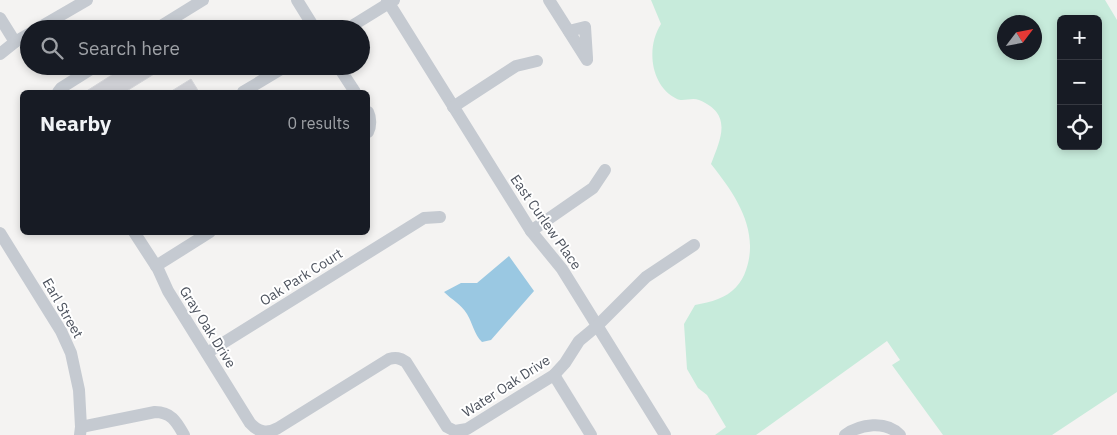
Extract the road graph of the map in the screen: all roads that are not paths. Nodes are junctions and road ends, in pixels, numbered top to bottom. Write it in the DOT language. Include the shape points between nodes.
graph roads {
  1 [pos="88,0"];
  2 [pos="203,0"];
  3 [pos="297,0"];
  4 [pos="549,0"];
  5 [pos="390,1"];
  6 [pos="0,18"];
  7 [pos="53,20"];
  8 [pos="171,20"];
  9 [pos="309,20"];
  10 [pos="361,20"];
  11 [pos="569,31"];
  12 [pos="20,39"];
  13 [pos="15,42"];
  14 [pos="0,54"];
  15 [pos="537,61"];
  16 [pos="82,75"];
  17 [pos="271,75"];
  18 [pos="344,75"];
  19 [pos="60,90"];
  20 [pos="246,90"];
  21 [pos="354,90"];
  22 [pos="453,107"];
  23 [pos="605,170"];
  24 [pos="440,217"];
  25 [pos="531,231"];
  26 [pos="0,233"];
  27 [pos="136,235"];
  28 [pos="205,235"];
  29 [pos="694,245"];
  30 [pos="156,266"];
  31 [pos="596,326"];
  32 [pos="207,353"];
  33 [pos="554,375"];
  34 [pos="81,431"];
  35 [pos="262,431"];
  36 [pos="184,435"];
  37 [pos="591,435"];
  38 [pos="665,435"];
  39 [pos="845,435"];
  40 [pos="900,435"];
  1 -- 7 [label="street"];
  2 -- 8 [label="street"];
  3 -- 9 [label="street"];
  4 -- 11 [label="street"];
  5 -- 10 [label="street"];
  5 -- 22 [label="street, East Curlew Place"];
  6 -- 13 [label="street"];
  12 -- 13 [label="street"];
  13 -- 14 [label="street"];
  15 -- 22 [label="street" via="516,66"];
  16 -- 19 [label="street"];
  17 -- 20 [label="street"];
  18 -- 21 [label="street"];
  22 -- 25 [label="street, East Curlew Place"];
  23 -- 25 [label="street" via="593,188"];
  24 -- 32 [label="street, Oak Park Court" via="424,218"];
  25 -- 31 [label="street, East Curlew Place" via="562,270"];
  26 -- 34 [label="street, Earl Street" via="67,343 77,376"];
  27 -- 30 [label="street, Gray Oak Drive"];
  28 -- 30 [label="street"];
  29 -- 31 [label="street, Water Oak Drive" via="646,277"];
  30 -- 32 [label="street, Gray Oak Drive"];
  31 -- 33 [label="street, Water Oak Drive" via="579,341"];
  31 -- 38 [label="street, East Curlew Place"];
  32 -- 35 [label="street, Gray Oak Drive" via="250,423"];
  33 -- 35 [label="street, Water Oak Drive" via="467,429 455,431 444,424 406,362 400,358 389,359 278,428"];
  33 -- 37 [label="street"];
  34 -- 36 [label="street" via="162,412 174,418"];
  39 -- 40 [label="street" via="872,425 883,426"];
}
